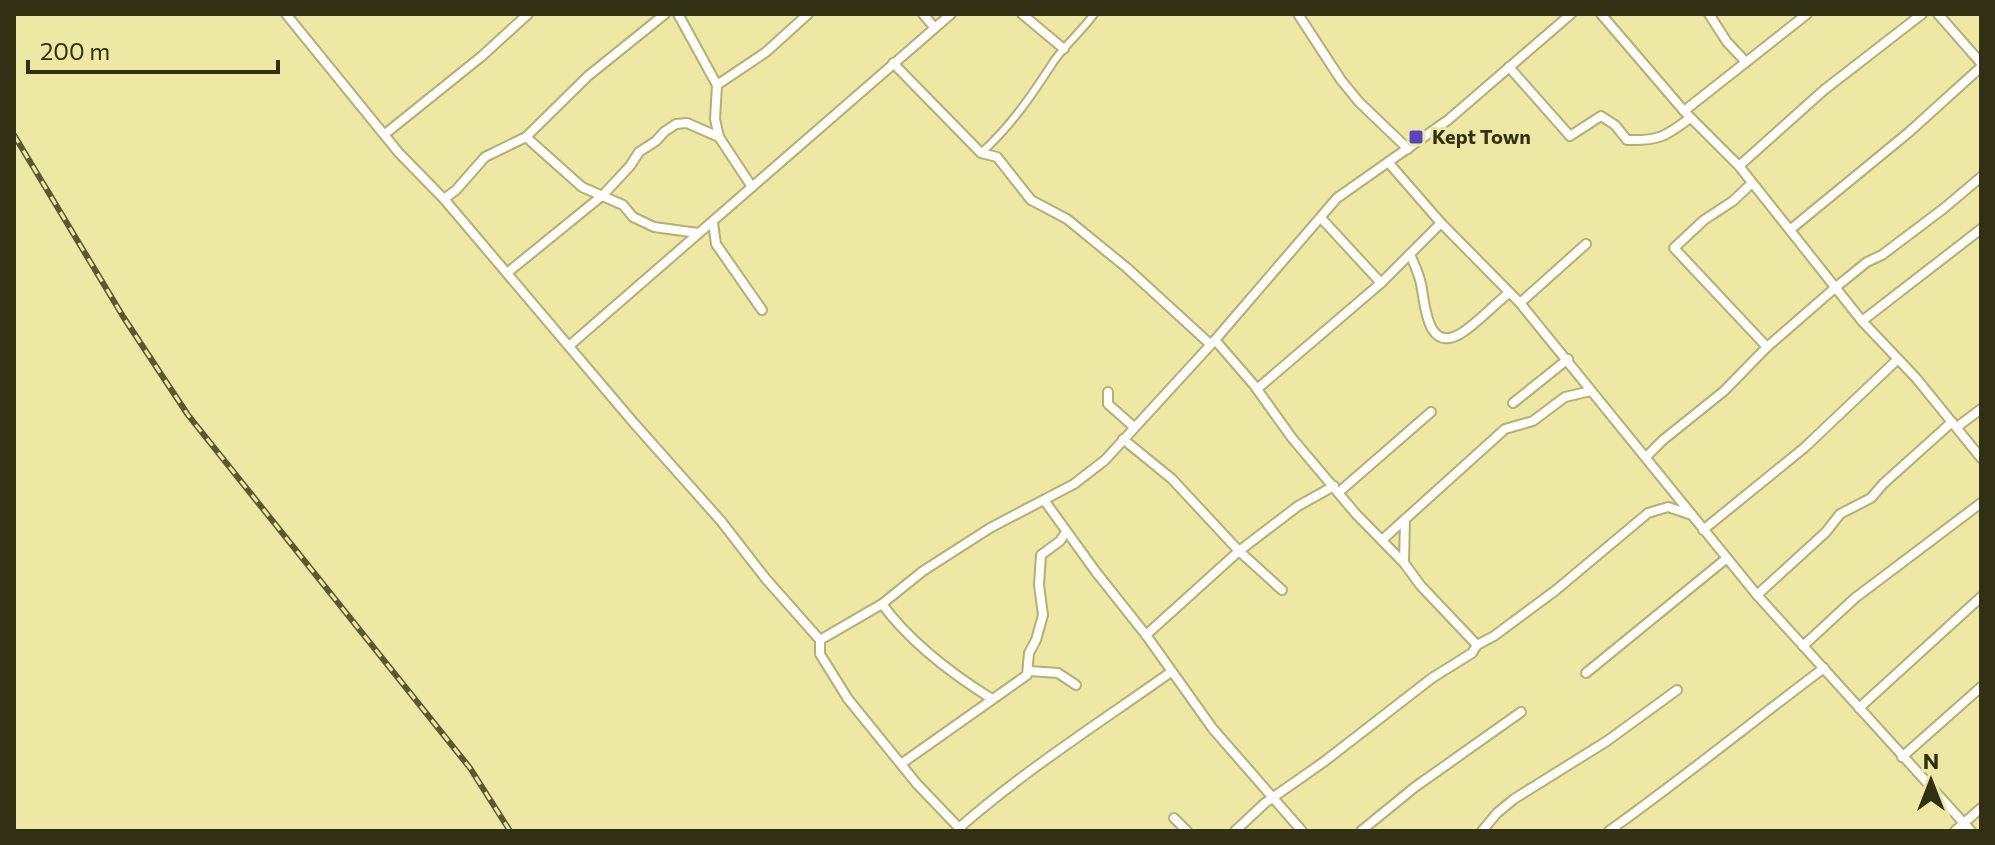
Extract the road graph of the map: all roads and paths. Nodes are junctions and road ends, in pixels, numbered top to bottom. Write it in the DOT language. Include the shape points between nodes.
graph roads {
  1 [pos="286,14"];
  2 [pos="528,14"];
  3 [pos="665,14"];
  4 [pos="678,14"];
  5 [pos="808,14"];
  6 [pos="923,14"];
  7 [pos="951,14"];
  8 [pos="1022,14"];
  9 [pos="1094,14"];
  10 [pos="1298,14"];
  11 [pos="1571,14"];
  12 [pos="1601,14"];
  13 [pos="1709,14"];
  14 [pos="1807,14"];
  15 [pos="1922,14"];
  16 [pos="1938,14"];
  17 [pos="934,27"];
  18 [pos="1064,49"];
  19 [pos="1745,61"];
  20 [pos="893,63"];
  21 [pos="1981,65"];
  22 [pos="1509,67"];
  23 [pos="717,85"];
  24 [pos="1687,114"];
  25 [pos="385,134"];
  26 [pos="526,137"];
  27 [pos="719,137"];
  28 [pos="1408,149"];
  29 [pos="981,153"];
  30 [pos="1388,162"];
  31 [pos="1739,166"];
  32 [pos="1981,177"];
  33 [pos="1752,183"];
  34 [pos="752,187"];
  35 [pos="603,195"];
  36 [pos="444,199"];
  37 [pos="1321,218"];
  38 [pos="713,223"];
  39 [pos="1441,223"];
  40 [pos="1791,229"];
  41 [pos="1981,229"];
  42 [pos="697,235"];
  43 [pos="716,244"];
  44 [pos="1586,244"];
  45 [pos="1410,254"];
  46 [pos="507,273"];
  47 [pos="1381,283"];
  48 [pos="1836,287"];
  49 [pos="1509,293"];
  50 [pos="1520,303"];
  51 [pos="762,310"];
  52 [pos="1862,321"];
  53 [pos="1212,342"];
  54 [pos="569,346"];
  55 [pos="1767,347"];
  56 [pos="1568,359"];
  57 [pos="1898,359"];
  58 [pos="1257,389"];
  59 [pos="1591,391"];
  60 [pos="1108,392"];
  61 [pos="1513,403"];
  62 [pos="1981,409"];
  63 [pos="1431,412"];
  64 [pos="1955,425"];
  65 [pos="1134,427"];
  66 [pos="1123,439"];
  67 [pos="1646,457"];
  68 [pos="1981,458"];
  69 [pos="1336,489"];
  70 [pos="1044,500"];
  71 [pos="1981,503"];
  72 [pos="1693,515"];
  73 [pos="1405,519"];
  74 [pos="1703,530"];
  75 [pos="1066,532"];
  76 [pos="1382,540"];
  77 [pos="1239,551"];
  78 [pos="1727,558"];
  79 [pos="1404,563"];
  80 [pos="1282,590"];
  81 [pos="1757,595"];
  82 [pos="1981,597"];
  83 [pos="882,604"];
  84 [pos="1146,635"];
  85 [pos="820,640"];
  86 [pos="1477,645"];
  87 [pos="1803,646"];
  88 [pos="1824,668"];
  89 [pos="1029,671"];
  90 [pos="1171,672"];
  91 [pos="1586,673"];
  92 [pos="1076,685"];
  93 [pos="1981,687"];
  94 [pos="1677,690"];
  95 [pos="992,699"];
  96 [pos="1859,708"];
  97 [pos="1521,712"];
  98 [pos="1086,715"];
  99 [pos="1094,725"];
  100 [pos="1902,757"];
  101 [pos="901,764"];
  102 [pos="1273,798"];
  103 [pos="1981,808"];
  104 [pos="1174,818"];
  105 [pos="1964,823"];
  106 [pos="960,830"];
  107 [pos="1187,831"];
  108 [pos="1235,831"];
  109 [pos="1302,831"];
  110 [pos="1361,831"];
  111 [pos="1482,831"];
  112 [pos="1609,831"];
  113 [pos="1955,831"];
  114 [pos="1971,831"];
  1 -- 25 [label="street"];
  2 -- 25 [label="street"];
  3 -- 26 [label="street" via="588,76"];
  4 -- 23 [label="street"];
  5 -- 23 [label="street" via="766,52"];
  6 -- 17 [label="street"];
  7 -- 17 [label="street"];
  8 -- 18 [label="street"];
  9 -- 18 [label="street"];
  10 -- 28 [label="street" via="1341,80"];
  11 -- 22 [label="street"];
  12 -- 24 [label="street"];
  13 -- 19 [label="street"];
  14 -- 19 [label="street"];
  15 -- 31 [label="street" via="1824,90"];
  16 -- 21 [label="street"];
  17 -- 20 [label="street"];
  18 -- 29 [label="street" via="1020,112"];
  19 -- 24 [label="street"];
  20 -- 29 [label="street"];
  20 -- 34 [label="street"];
  21 -- 40 [label="street"];
  22 -- 24 [label="street" via="1570,136 1601,116 1627,140 1652,141 1671,133"];
  22 -- 28 [label="street"];
  23 -- 27 [label="street"];
  24 -- 31 [label="street"];
  25 -- 36 [label="street"];
  26 -- 35 [label="street" via="582,187"];
  26 -- 36 [label="street" via="485,157"];
  27 -- 34 [label="street"];
  27 -- 35 [label="street" via="687,123 676,124 639,152"];
  28 -- 30 [label="street"];
  29 -- 53 [label="street" via="997,157 1031,200 1067,219"];
  30 -- 37 [label="street" via="1337,198"];
  30 -- 39 [label="street"];
  31 -- 33 [label="street"];
  32 -- 48 [label="street"];
  33 -- 40 [label="street"];
  33 -- 55 [label="street" via="1674,248"];
  34 -- 38 [label="street"];
  35 -- 42 [label="street" via="654,227"];
  35 -- 46 [label="street"];
  36 -- 46 [label="street"];
  37 -- 47 [label="street"];
  37 -- 53 [label="street"];
  38 -- 42 [label="street"];
  38 -- 43 [label="street"];
  39 -- 45 [label="street"];
  39 -- 49 [label="street"];
  40 -- 48 [label="street"];
  41 -- 52 [label="street"];
  42 -- 43 [label="street"];
  42 -- 54 [label="street"];
  43 -- 51 [label="street"];
  44 -- 50 [label="street"];
  45 -- 47 [label="street"];
  45 -- 49 [label="street" via="1427,322 1443,336 1462,333"];
  46 -- 54 [label="street"];
  47 -- 58 [label="street"];
  48 -- 52 [label="street"];
  48 -- 55 [label="street"];
  49 -- 50 [label="street"];
  50 -- 56 [label="street"];
  52 -- 57 [label="street"];
  53 -- 58 [label="street"];
  53 -- 65 [label="street"];
  54 -- 85 [label="street"];
  55 -- 67 [label="street"];
  56 -- 59 [label="street"];
  56 -- 61 [label="street"];
  57 -- 64 [label="street"];
  57 -- 74 [label="street" via="1804,448"];
  58 -- 69 [label="street"];
  59 -- 67 [label="street"];
  59 -- 73 [label="street" via="1565,397 1533,421 1505,429"];
  60 -- 65 [label="street" via="1108,404"];
  62 -- 64 [label="street"];
  63 -- 69 [label="street"];
  64 -- 68 [label="street"];
  64 -- 81 [label="street" via="1871,498 1840,514"];
  65 -- 66 [label="street"];
  66 -- 70 [label="street" via="1087,474"];
  66 -- 77 [label="street" via="1172,479"];
  67 -- 72 [label="street"];
  69 -- 76 [label="street"];
  69 -- 77 [label="street" via="1298,506"];
  70 -- 75 [label="street"];
  70 -- 83 [label="street" via="923,571"];
  71 -- 87 [label="street" via="1855,598"];
  72 -- 74 [label="street"];
  72 -- 86 [label="street" via="1668,507 1648,513 1556,590"];
  73 -- 76 [label="street"];
  73 -- 79 [label="street"];
  74 -- 78 [label="street"];
  75 -- 84 [label="street"];
  75 -- 89 [label="street" via="1041,555 1043,615 1029,653"];
  76 -- 79 [label="street"];
  77 -- 80 [label="street"];
  77 -- 84 [label="street"];
  78 -- 81 [label="street"];
  78 -- 91 [label="street"];
  79 -- 86 [label="street"];
  81 -- 87 [label="street"];
  82 -- 96 [label="street"];
  83 -- 85 [label="street"];
  83 -- 95 [label="street" via="955,675"];
  84 -- 90 [label="street"];
  85 -- 101 [label="street" via="820,654 833,678"];
  86 -- 102 [label="street"];
  87 -- 88 [label="street"];
  88 -- 96 [label="street"];
  88 -- 112 [label="street"];
  89 -- 92 [label="street" via="1058,673"];
  89 -- 95 [label="street"];
  90 -- 99 [label="street"];
  90 -- 102 [label="street"];
  93 -- 100 [label="street"];
  94 -- 111 [label="street" via="1514,799"];
  95 -- 101 [label="street"];
  96 -- 100 [label="street"];
  97 -- 110 [label="street"];
  98 -- 99 [label="street"];
  99 -- 106 [label="street"];
  100 -- 105 [label="street"];
  101 -- 106 [label="street"];
  102 -- 108 [label="street"];
  102 -- 109 [label="street"];
  103 -- 105 [label="street"];
  104 -- 107 [label="street"];
  105 -- 113 [label="street"];
  105 -- 114 [label="street"];
}
